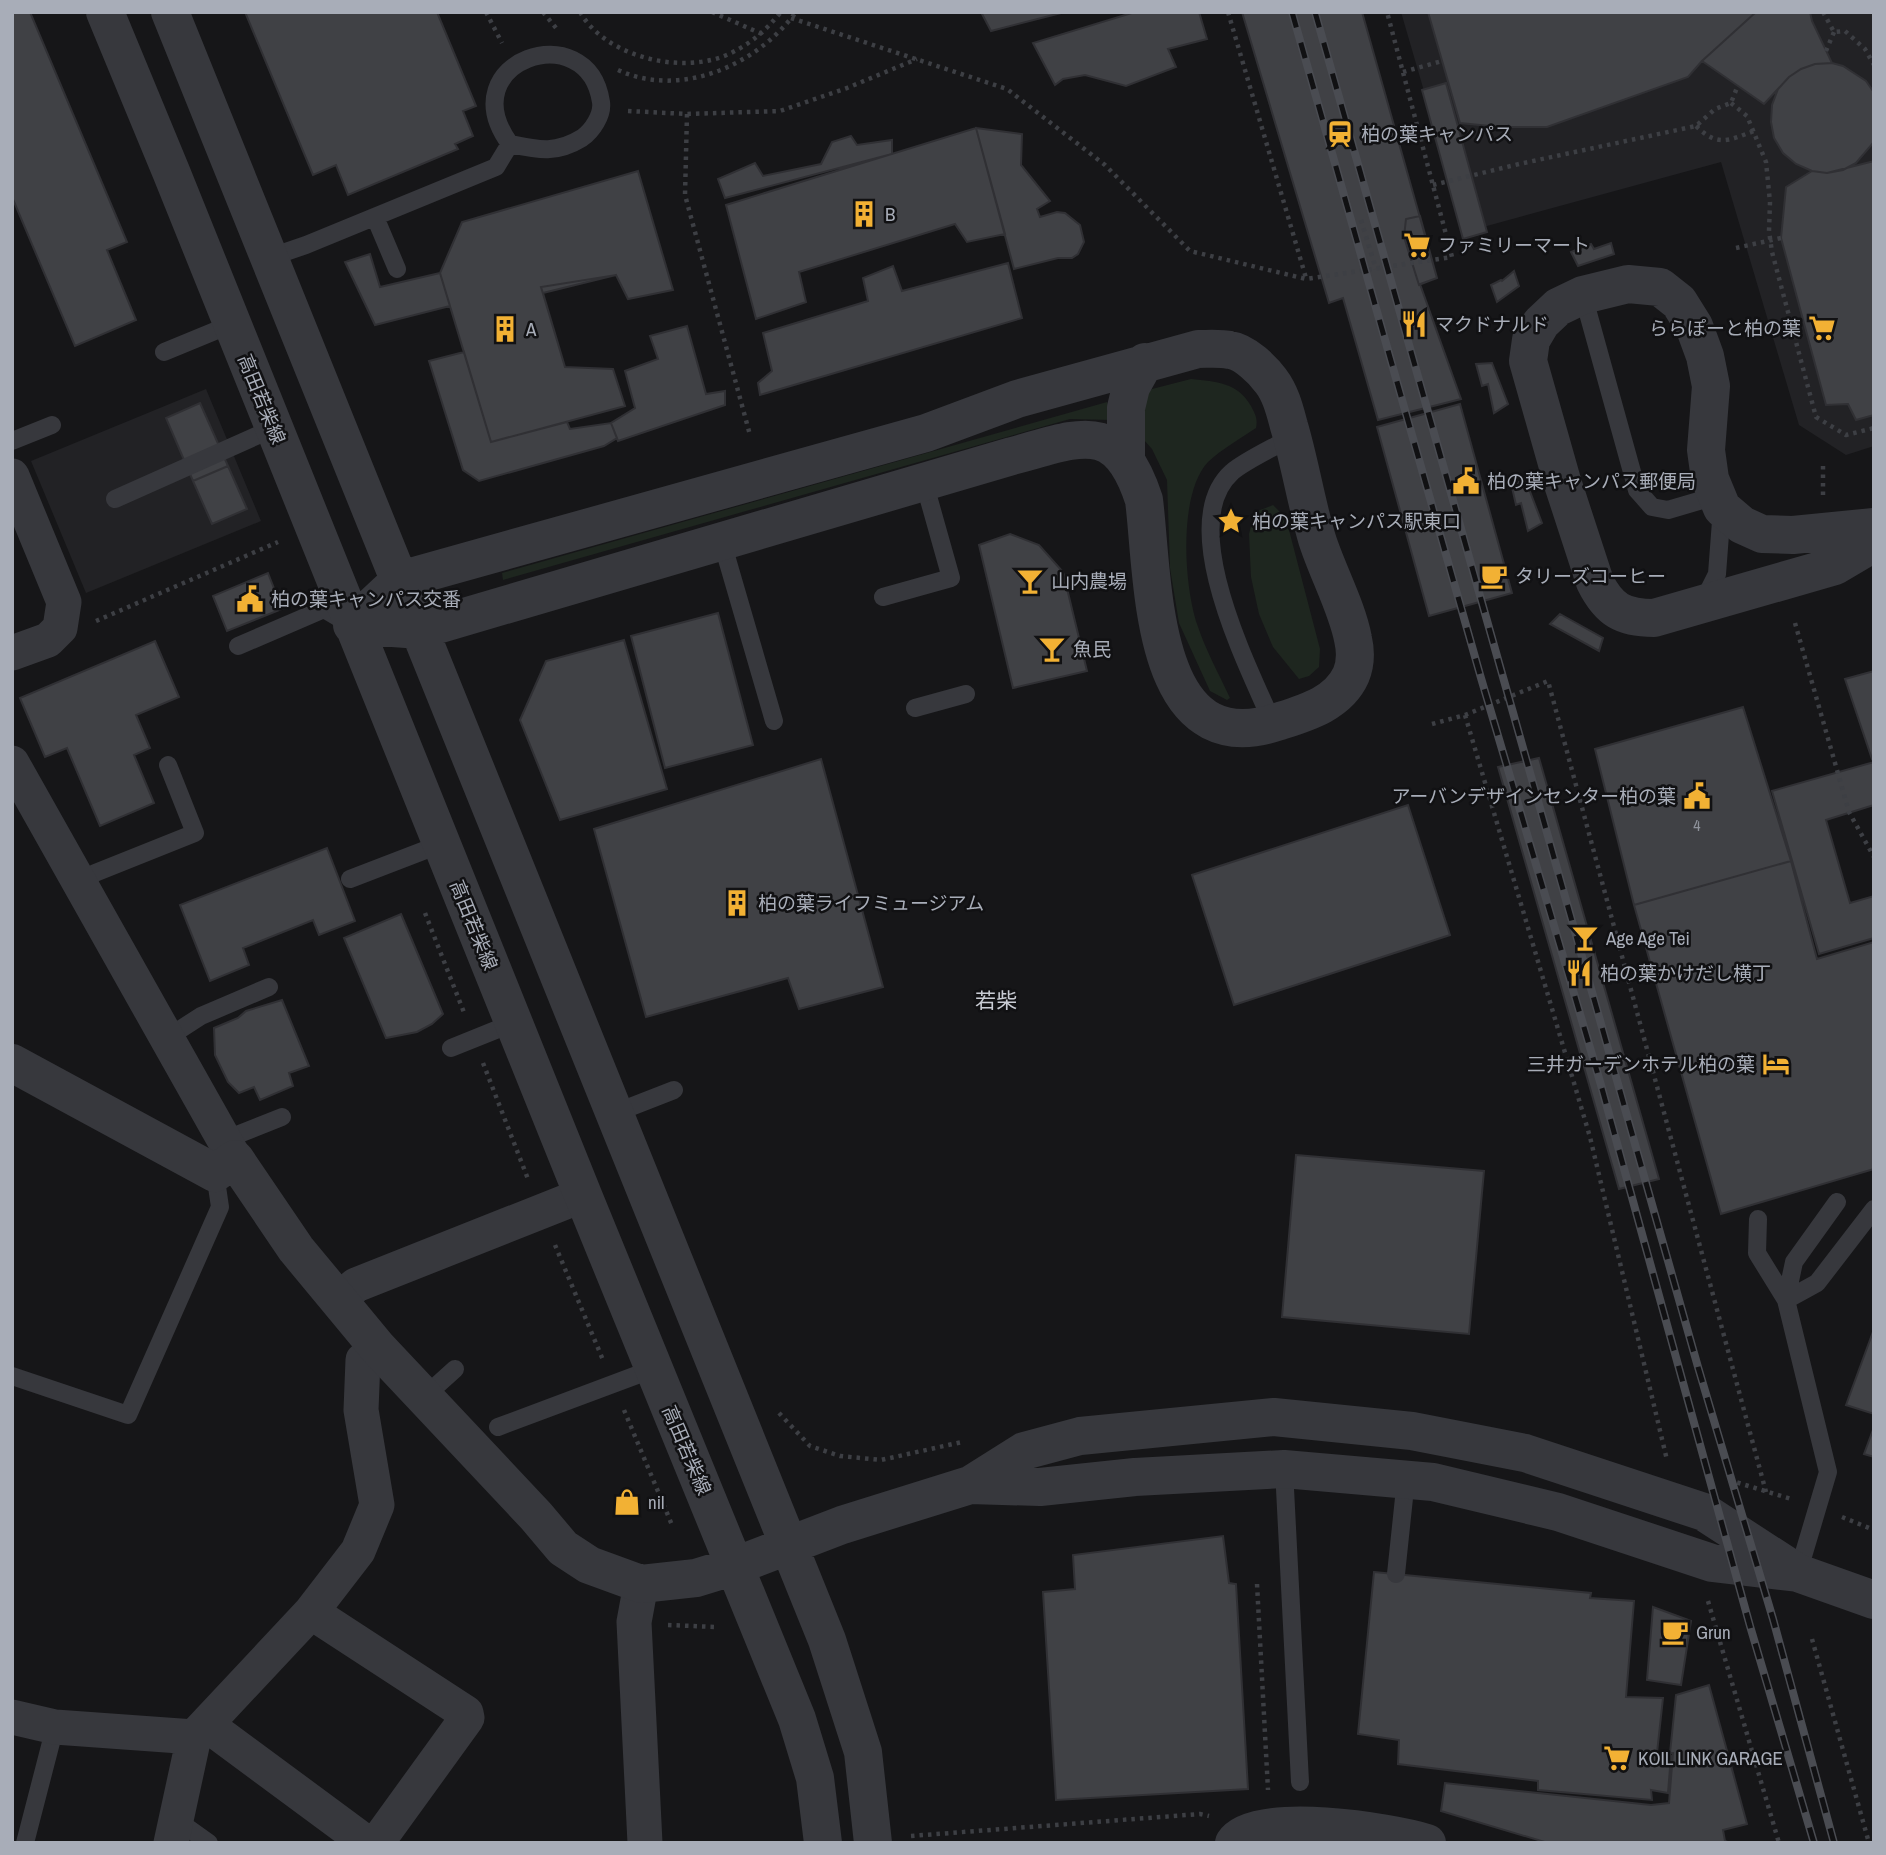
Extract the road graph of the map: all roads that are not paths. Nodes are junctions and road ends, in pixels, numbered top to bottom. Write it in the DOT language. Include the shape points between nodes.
graph roads {
  1 [pos="105,12"];
  2 [pos="170,12"];
  3 [pos="510,144"];
  4 [pos="375,216"];
  5 [pos="268,258"];
  6 [pos="397,269"];
  7 [pos="1583,295"];
  8 [pos="232,324"];
  9 [pos="164,352"];
  10 [pos="1146,362"];
  11 [pos="52,425"];
  12 [pos="274,428"];
  13 [pos="1292,437"];
  14 [pos="12,441"];
  15 [pos="1126,459"];
  16 [pos="12,476"];
  17 [pos="924,482"];
  18 [pos="115,499"];
  19 [pos="1719,502"];
  20 [pos="1874,527"];
  21 [pos="722,542"];
  22 [pos="1874,542"];
  23 [pos="400,580"];
  24 [pos="883,597"];
  25 [pos="1703,602"];
  26 [pos="352,625"];
  27 [pos="420,630"];
  28 [pos="238,646"];
  29 [pos="12,653"];
  30 [pos="966,694"];
  31 [pos="915,708"];
  32 [pos="774,721"];
  33 [pos="1273,724"];
  34 [pos="12,763"];
  35 [pos="168,765"];
  36 [pos="441,844"];
  37 [pos="350,879"];
  38 [pos="81,884"];
  39 [pos="269,987"];
  40 [pos="513,1023"];
  41 [pos="167,1038"];
  42 [pos="452,1048"];
  43 [pos="12,1063"];
  44 [pos="674,1090"];
  45 [pos="615,1113"];
  46 [pos="282,1117"];
  47 [pos="225,1157"];
  48 [pos="583,1195"];
  49 [pos="1838,1202"];
  50 [pos="1874,1209"];
  51 [pos="1758,1219"];
  52 [pos="338,1300"];
  53 [pos="1786,1300"];
  54 [pos="378,1348"];
  55 [pos="455,1368"];
  56 [pos="653,1369"];
  57 [pos="12,1376"];
  58 [pos="424,1397"];
  59 [pos="498,1427"];
  60 [pos="1284,1469"];
  61 [pos="1406,1479"];
  62 [pos="970,1485"];
  63 [pos="790,1545"];
  64 [pos="735,1566"];
  65 [pos="1798,1573"];
  66 [pos="1396,1574"];
  67 [pos="641,1584"];
  68 [pos="1874,1600"];
  69 [pos="311,1612"];
  70 [pos="12,1717"];
  71 [pos="55,1727"];
  72 [pos="200,1731"];
  73 [pos="1300,1782"];
  74 [pos="1226,1830"];
  75 [pos="173,1834"];
  76 [pos="891,1839"];
  77 [pos="25,1843"];
  78 [pos="209,1843"];
  79 [pos="372,1843"];
  80 [pos="645,1843"];
  81 [pos="823,1843"];
  82 [pos="1427,1843"];
  1 -- 8 [label="street, 高田若柴線"];
  2 -- 5 [label="street"];
  3 -- 3 [label="lane" via="494,115 496,91 517,64 549,54 566,57 592,77 602,110 589,133 568,146 541,151"];
  3 -- 4 [label="lane" via="496,167"];
  4 -- 5 [label="lane"];
  4 -- 6 [label="lane"];
  5 -- 23 [label="street"];
  7 -- 19 [label="lane" via="1637,490 1652,507 1668,510"];
  7 -- 19 [label="street" via="1628,284 1660,287 1679,302 1705,356 1711,386 1706,450"];
  7 -- 25 [label="street" via="1558,307 1541,323 1531,340 1528,361 1588,563 1602,597 1634,618 1654,618"];
  8 -- 9 [label="lane"];
  8 -- 12 [label="street, 高田若柴線"];
  10 -- 13 [label="street" via="1198,349 1233,350 1273,383"];
  10 -- 15 [label="street" via="1131,387 1126,408"];
  10 -- 23 [label="street" via="1017,399 926,433"];
  11 -- 14 [label="lane"];
  12 -- 18 [label="lane"];
  12 -- 26 [label="street, 高田若柴線"];
  13 -- 33 [label="lane" via="1232,473 1216,495 1211,525 1215,576 1229,621"];
  13 -- 33 [label="street" via="1317,538 1356,655 1351,675 1328,702"];
  15 -- 17 [label="street" via="1100,441 1086,438"];
  15 -- 33 [label="street" via="1144,500 1157,629 1172,675 1188,702 1211,723 1234,729"];
  16 -- 29 [label="street" via="64,602 60,628 48,640"];
  17 -- 21 [label="street"];
  17 -- 24 [label="lane" via="951,579 936,590"];
  19 -- 20 [label="street" via="1742,525 1762,534"];
  19 -- 25 [label="lane" via="1717,574"];
  21 -- 27 [label="street"];
  21 -- 32 [label="lane"];
  22 -- 25 [label="street" via="1835,566"];
  23 -- 26 [label="street"];
  23 -- 27 [label="street"];
  26 -- 27 [label="street"];
  26 -- 28 [label="lane" via="324,609"];
  26 -- 36 [label="street, 高田若柴線"];
  27 -- 45 [label="street"];
  30 -- 31 [label="lane"];
  34 -- 38 [label="street"];
  35 -- 38 [label="lane" via="195,832 95,873"];
  36 -- 37 [label="lane"];
  36 -- 40 [label="street, 高田若柴線"];
  38 -- 41 [label="street"];
  39 -- 41 [label="lane" via="201,1016"];
  40 -- 42 [label="lane"];
  40 -- 48 [label="street, 高田若柴線"];
  41 -- 47 [label="street"];
  43 -- 47 [label="street"];
  44 -- 45 [label="lane"];
  45 -- 63 [label="street"];
  46 -- 47 [label="lane"];
  47 -- 52 [label="street"];
  47 -- 57 [label="lane" via="220,1207 128,1415"];
  48 -- 52 [label="street" via="356,1285"];
  48 -- 56 [label="street, 高田若柴線"];
  49 -- 53 [label="lane" via="1794,1262"];
  50 -- 53 [label="lane" via="1817,1283"];
  51 -- 53 [label="lane" via="1757,1253"];
  52 -- 54 [label="street"];
  53 -- 65 [label="lane" via="1828,1472"];
  54 -- 58 [label="street"];
  54 -- 69 [label="street" via="363,1360 361,1410 377,1504 358,1551"];
  55 -- 58 [label="lane"];
  56 -- 59 [label="lane"];
  56 -- 64 [label="street, 高田若柴線"];
  58 -- 67 [label="street" via="563,1548 589,1565"];
  60 -- 61 [label="street"];
  60 -- 62 [label="street" via="1040,1487"];
  60 -- 73 [label="lane"];
  61 -- 65 [label="street" via="1558,1512 1712,1563"];
  61 -- 66 [label="lane"];
  62 -- 63 [label="street"];
  62 -- 65 [label="street" via="1024,1451 1080,1436 1275,1417 1412,1431 1525,1453 1704,1512"];
  63 -- 64 [label="street"];
  63 -- 76 [label="street" via="827,1640"];
  64 -- 67 [label="street" via="696,1578"];
  64 -- 81 [label="street, 高田若柴線" via="797,1719 815,1778"];
  65 -- 68 [label="street"];
  67 -- 80 [label="street" via="634,1622"];
  69 -- 72 [label="street"];
  69 -- 79 [label="street" via="466,1713 467,1718 378,1841"];
  70 -- 71 [label="street"];
  71 -- 72 [label="street"];
  71 -- 77 [label="lane"];
  72 -- 75 [label="street"];
  72 -- 79 [label="street"];
  74 -- 82 [label="street" via="1236,1839 1252,1829 1332,1827"];
  75 -- 78 [label="lane" via="188,1828"];
}
